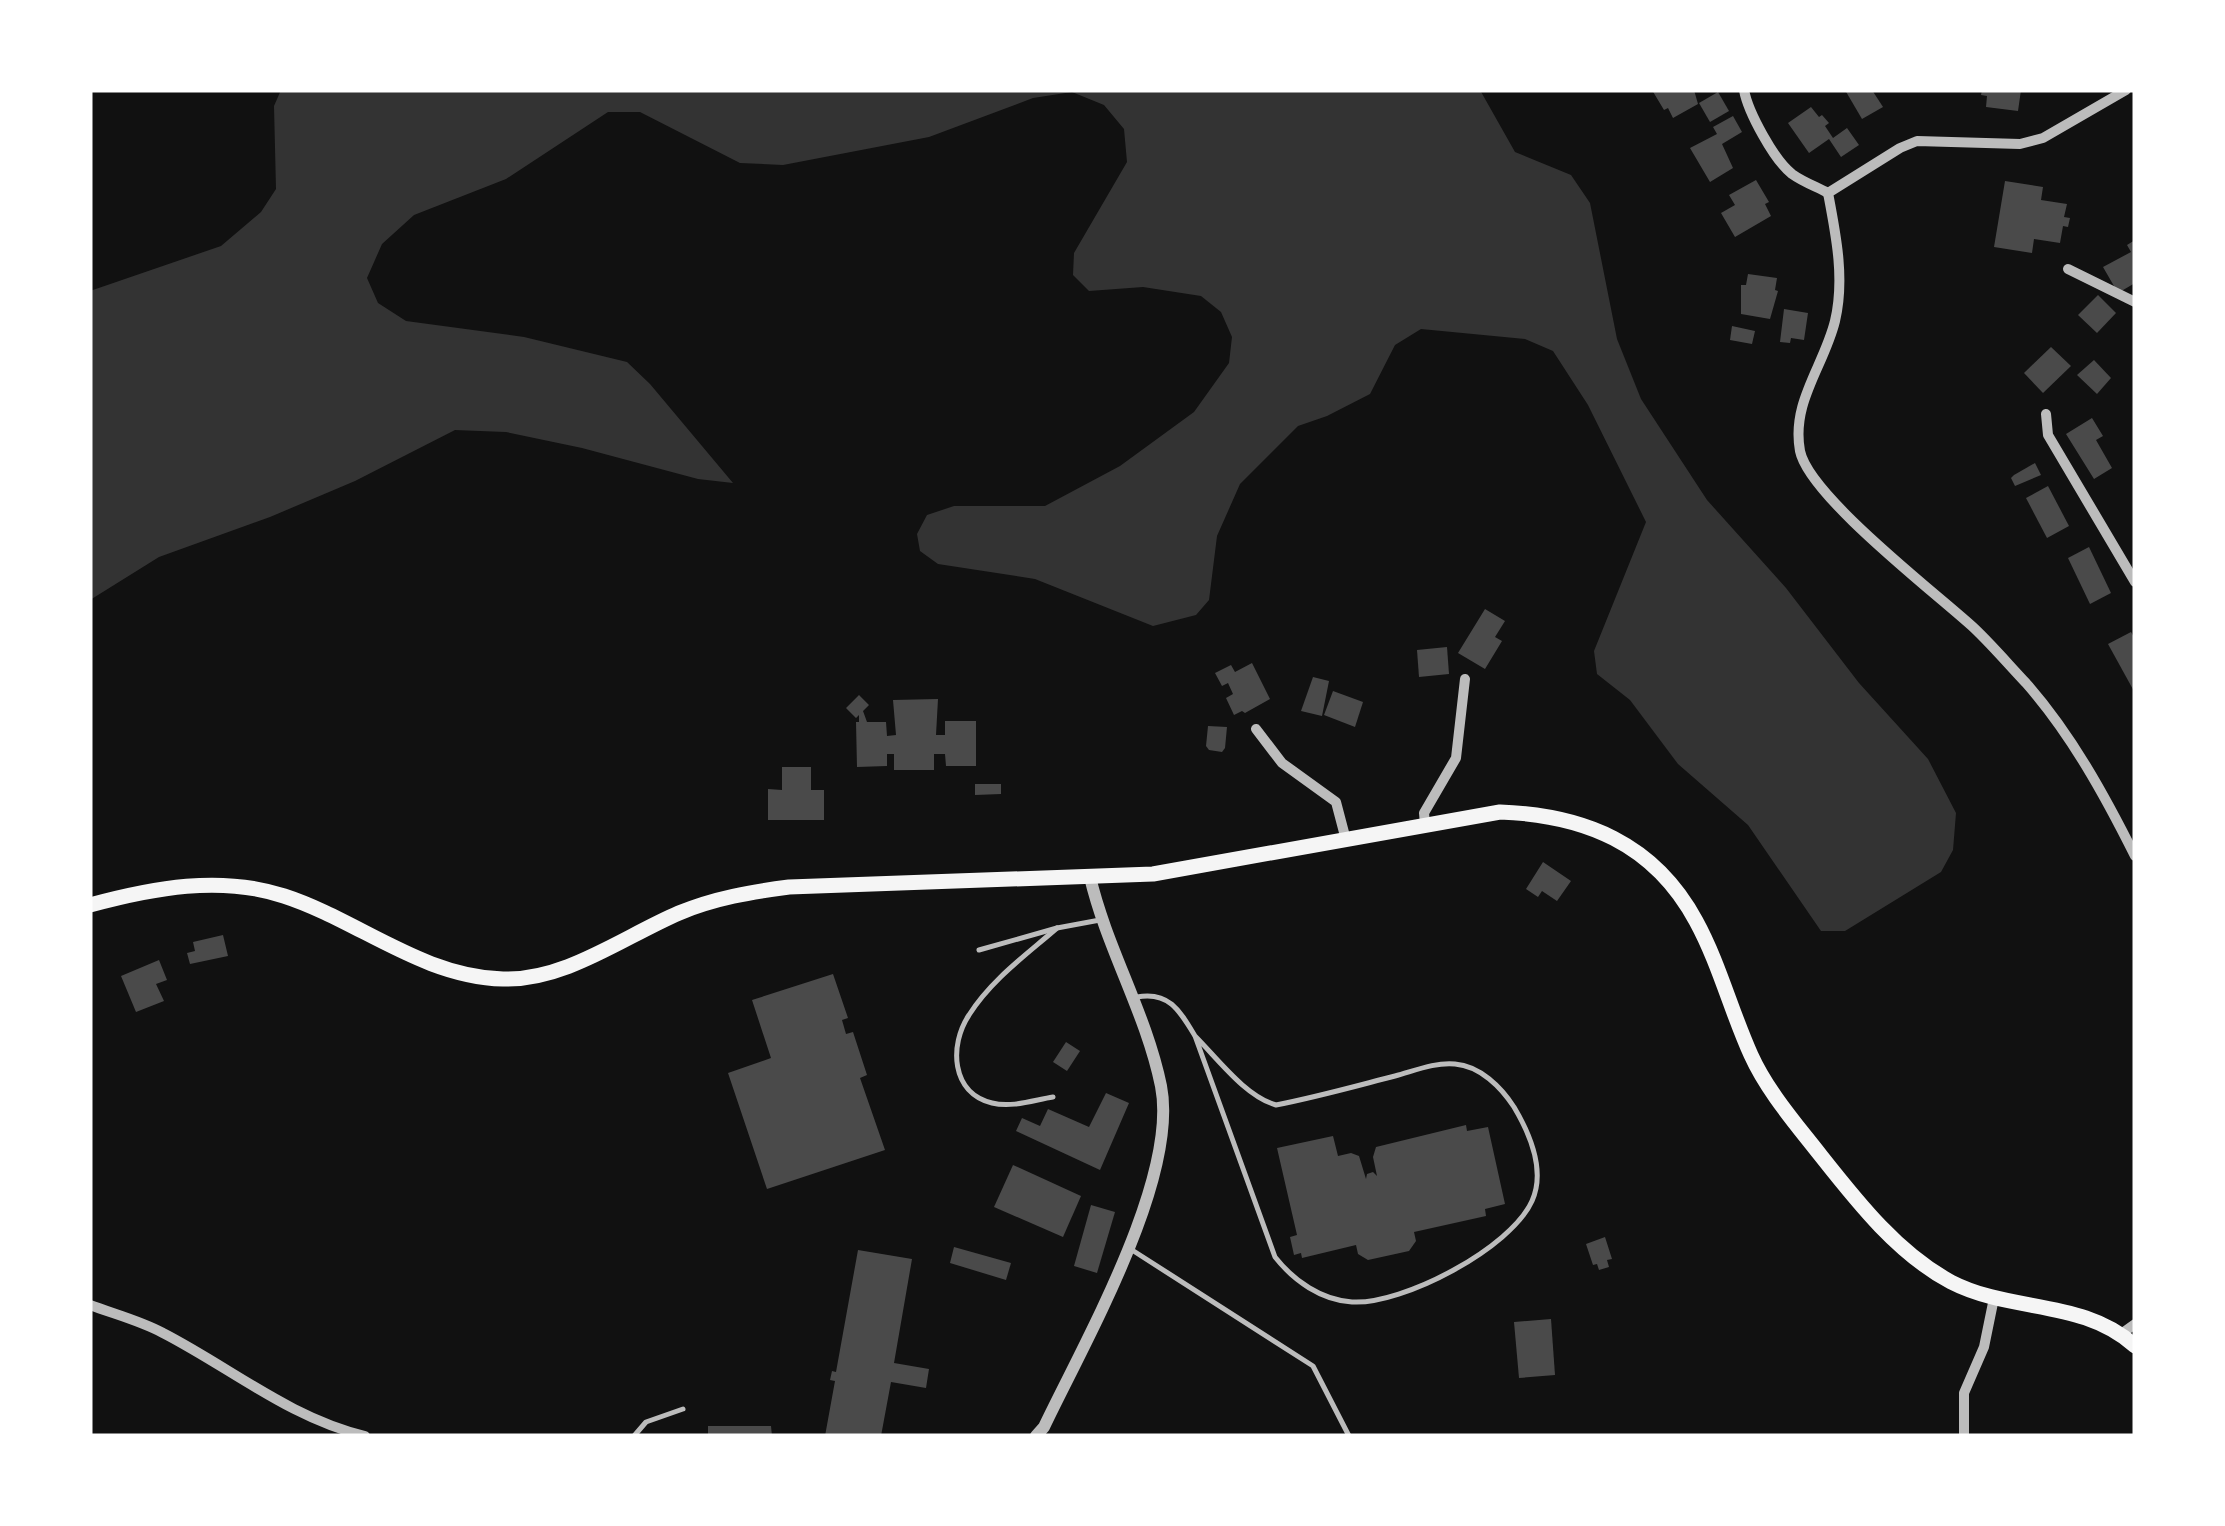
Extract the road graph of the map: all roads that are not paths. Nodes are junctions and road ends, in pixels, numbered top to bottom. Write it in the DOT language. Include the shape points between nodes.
graph roads {
  1 [pos="1744,90"];
  2 [pos="2126,90"];
  3 [pos="1828,193"];
  4 [pos="2068,269"];
  5 [pos="2135,302"];
  6 [pos="2046,414"];
  7 [pos="2135,582"];
  8 [pos="1465,680"];
  9 [pos="1256,729"];
  10 [pos="1425,824"];
  11 [pos="1346,840"];
  12 [pos="2135,856"];
  13 [pos="1090,877"];
  14 [pos="90,905"];
  15 [pos="1100,920"];
  16 [pos="1057,928"];
  17 [pos="979,950"];
  18 [pos="1134,998"];
  19 [pos="1196,1036"];
  20 [pos="1053,1097"];
  21 [pos="1129,1249"];
  22 [pos="1994,1298"];
  23 [pos="90,1305"];
  24 [pos="2135,1324"];
  25 [pos="2121,1334"];
  26 [pos="2135,1346"];
  27 [pos="683,1408"];
  28 [pos="365,1436"];
  29 [pos="634,1436"];
  30 [pos="1036,1436"];
  31 [pos="1349,1436"];
  32 [pos="1964,1436"];
  1 -- 3 [label="street" via="1779,160"];
  2 -- 3 [label="street" via="2043,138 2020,144 1917,141"];
  3 -- 12 [label="street" via="1840,287 1834,324 1798,421 1804,461 1832,499 2030,687 2073,746"];
  4 -- 5 [label="street"];
  6 -- 7 [label="street" via="2048,435"];
  8 -- 10 [label="street" via="1456,758 1424,814"];
  9 -- 11 [label="street" via="1282,763 1336,802"];
  10 -- 11 [label="main road"];
  10 -- 22 [label="main road" via="1500,812 1542,814 1595,828 1642,856 1698,922 1752,1057 1803,1133 1910,1254 1951,1282"];
  11 -- 13 [label="main road" via="1189,870"];
  13 -- 14 [label="main road" via="741,894 680,913 562,968 508,979 450,971 308,906 230,884 173,887"];
  13 -- 15 [label="street"];
  15 -- 16 [label="lane"];
  15 -- 18 [label="street"];
  16 -- 17 [label="lane"];
  16 -- 20 [label="lane" via="997,980 969,1014 956,1049 958,1073 976,1096 1013,1104"];
  18 -- 19 [label="lane" via="1170,1000"];
  18 -- 21 [label="street" via="1164,1117 1160,1154"];
  19 -- 19 [label="lane" via="1275,1257 1312,1289 1355,1302 1418,1288 1517,1226 1534,1198 1536,1154 1526,1126 1506,1095 1473,1068 1442,1064 1276,1105 1242,1083"];
  21 -- 30 [label="street"];
  21 -- 31 [label="lane" via="1312,1366"];
  22 -- 25 [label="main road" via="2079,1313"];
  22 -- 32 [label="street" via="1984,1347 1964,1393"];
  23 -- 28 [label="street" via="161,1332 281,1404"];
  24 -- 25 [label="street"];
  25 -- 26 [label="main road"];
  27 -- 29 [label="lane" via="646,1422"];
}
